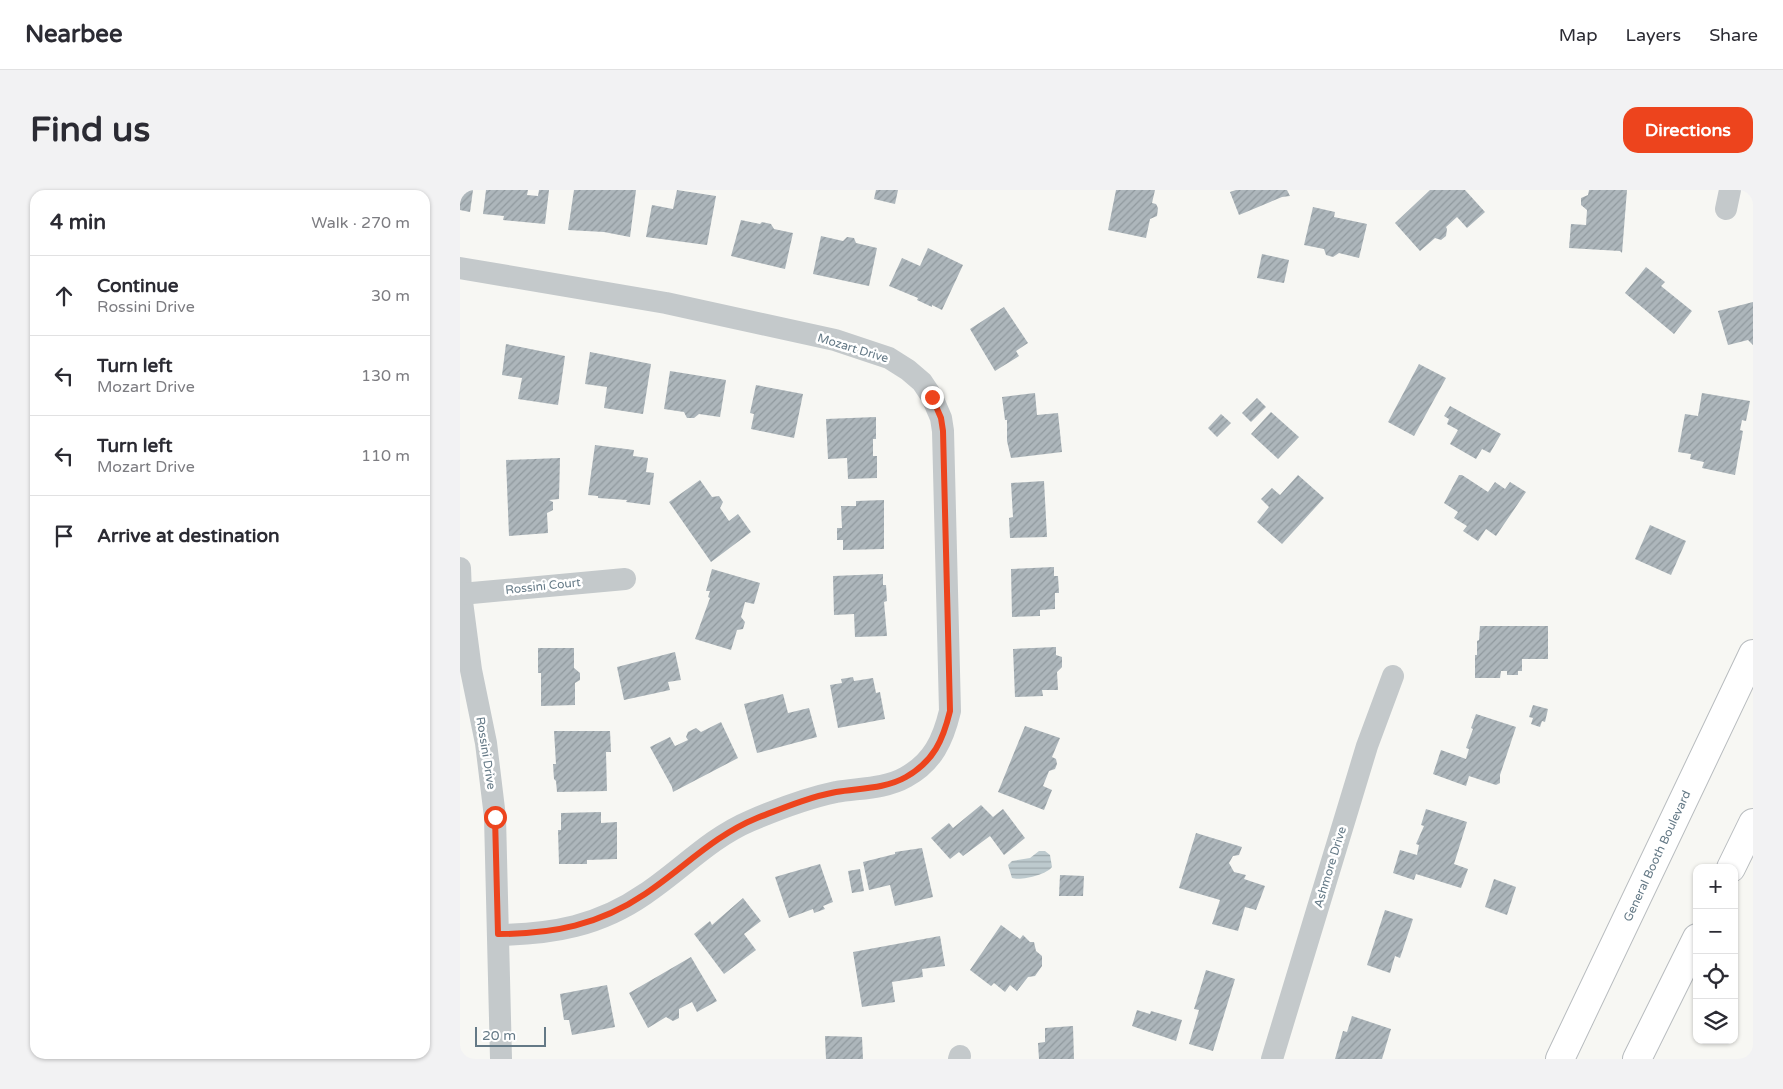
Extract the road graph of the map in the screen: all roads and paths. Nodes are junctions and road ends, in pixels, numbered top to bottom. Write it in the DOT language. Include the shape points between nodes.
graph roads {
  1 [pos="460,268"];
  2 [pos="460,568"];
  3 [pos="625,578"];
  4 [pos="461,594"];
  5 [pos="1753,654"];
  6 [pos="1393,676"];
  7 [pos="1753,823"];
  8 [pos="1733,864"];
  9 [pos="498,934"];
  10 [pos="1693,946"];
  11 [pos="501,1059"];
  12 [pos="1272,1059"];
  13 [pos="1560,1059"];
  14 [pos="1637,1059"];
  1 -- 9 [label="street, Mozart Drive" via="666,303 835,340 889,358 922,382 941,418 943,431 950,711 945,732 935,752 905,778 884,786 791,804 748,822 709,844 645,894 588,923 553,932"];
  2 -- 4 [label="street, Rossini Drive"];
  3 -- 4 [label="street, Rossini Court"];
  4 -- 9 [label="street, Rossini Drive" via="494,808"];
  5 -- 13 [label="highway, General Booth Boulevard"];
  6 -- 12 [label="street, Ashmore Drive" via="1367,746"];
  7 -- 8 [label="highway"];
  9 -- 11 [label="street, Rossini Drive"];
  10 -- 14 [label="highway"];
}
